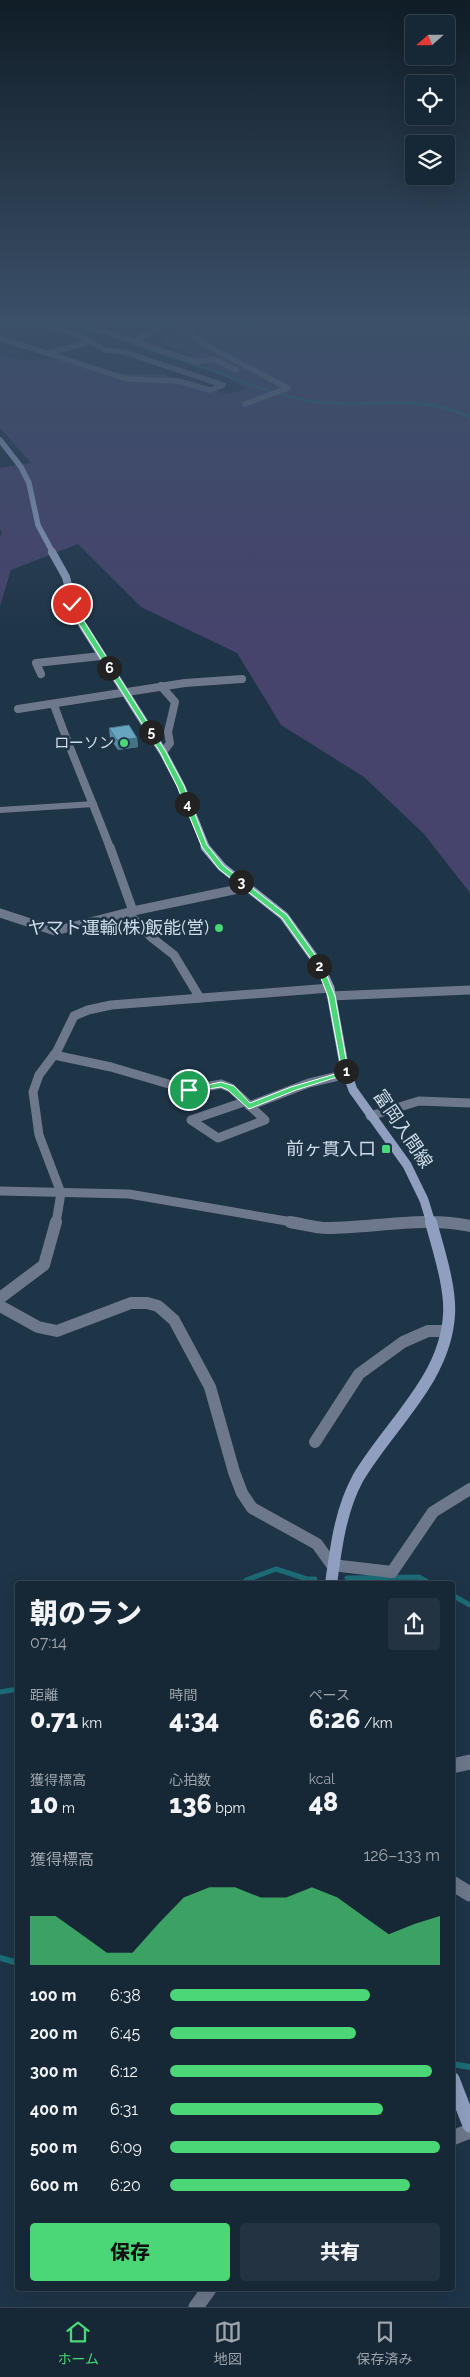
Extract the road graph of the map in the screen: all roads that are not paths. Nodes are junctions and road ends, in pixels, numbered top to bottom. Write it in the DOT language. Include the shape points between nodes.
graph roads {
  1 [pos="0,440"];
  2 [pos="102,656"];
  3 [pos="41,674"];
  4 [pos="242,678"];
  5 [pos="161,686"];
  6 [pos="124,691"];
  7 [pos="54,705"];
  8 [pos="18,709"];
  9 [pos="163,752"];
  10 [pos="94,804"];
  11 [pos="0,810"];
  12 [pos="248,887"];
  13 [pos="131,912"];
  14 [pos="3,916"];
  15 [pos="470,990"];
  16 [pos="330,992"];
  17 [pos="200,998"];
  18 [pos="54,1056"];
  19 [pos="347,1074"];
  20 [pos="247,1104"];
  21 [pos="470,1104"];
  22 [pos="370,1116"];
  23 [pos="0,1191"];
  24 [pos="61,1194"];
  25 [pos="432,1223"];
  26 [pos="470,1226"];
  27 [pos="0,1298"];
  28 [pos="0,1306"];
  29 [pos="445,1331"];
  30 [pos="315,1442"];
  31 [pos="470,1489"];
  32 [pos="332,1565"];
  33 [pos="330,1581"];
  34 [pos="470,1762"];
  35 [pos="455,1765"];
  36 [pos="455,1885"];
  37 [pos="470,1894"];
  38 [pos="455,2087"];
  39 [pos="470,2125"];
  40 [pos="470,2131"];
  41 [pos="455,2137"];
  42 [pos="208,2291"];
  43 [pos="196,2307"];
  1 -- 2 [label="main road, 富岡入間線" via="29,483 41,534 66,577 75,613"];
  2 -- 3 [label="street" via="36,663"];
  2 -- 6 [label="main road, 富岡入間線"];
  4 -- 5 [label="street"];
  5 -- 6 [label="street"];
  5 -- 9 [label="street" via="175,702 168,732 170,743"];
  6 -- 7 [label="street"];
  6 -- 9 [label="main road, 富岡入間線"];
  7 -- 8 [label="street"];
  7 -- 10 [label="street"];
  9 -- 12 [label="main road, 富岡入間線" via="181,786 204,846 222,867"];
  10 -- 11 [label="street"];
  10 -- 13 [label="street"];
  12 -- 13 [label="street"];
  12 -- 16 [label="main road, 富岡入間線" via="284,916 296,931 320,966"];
  13 -- 14 [label="street" via="55,931"];
  13 -- 17 [label="street" via="151,937 174,955"];
  15 -- 16 [label="street" via="360,997"];
  16 -- 17 [label="street"];
  16 -- 19 [label="main road, 富岡入間線"];
  17 -- 18 [label="street" via="111,1005 88,1010 74,1016"];
  18 -- 20 [label="street" via="111,1067 189,1090 221,1084 231,1088"];
  18 -- 24 [label="street" via="39,1075 33,1092 38,1135"];
  19 -- 20 [label="street"];
  19 -- 22 [label="main road, 富岡入間線" via="356,1096"];
  20 -- 20 [label="street" via="191,1120 218,1138 265,1120"];
  21 -- 22 [label="street" via="419,1101"];
  22 -- 25 [label="main road, 富岡入間線" via="407,1165"];
  23 -- 24 [label="street"];
  24 -- 25 [label="street" via="128,1194 326,1228"];
  24 -- 27 [label="street" via="55,1231 44,1265"];
  25 -- 26 [label="street"];
  25 -- 29 [label="main road, 富岡入間線" via="448,1295 449,1315"];
  28 -- 32 [label="street" via="38,1327 57,1331 131,1303 158,1306 174,1320 210,1388 234,1472 252,1508 317,1544"];
  29 -- 30 [label="street" via="428,1331 403,1342 359,1374"];
  29 -- 32 [label="main road, 富岡入間線" via="440,1356 432,1373 358,1479 340,1523"];
  31 -- 32 [label="street" via="433,1512 392,1572"];
  32 -- 33 [label="main road, 富岡入間線"];
  34 -- 35 [label="street"];
  36 -- 37 [label="street"];
  38 -- 39 [label="main road"];
  40 -- 41 [label="street"];
  42 -- 43 [label="street"];
}
